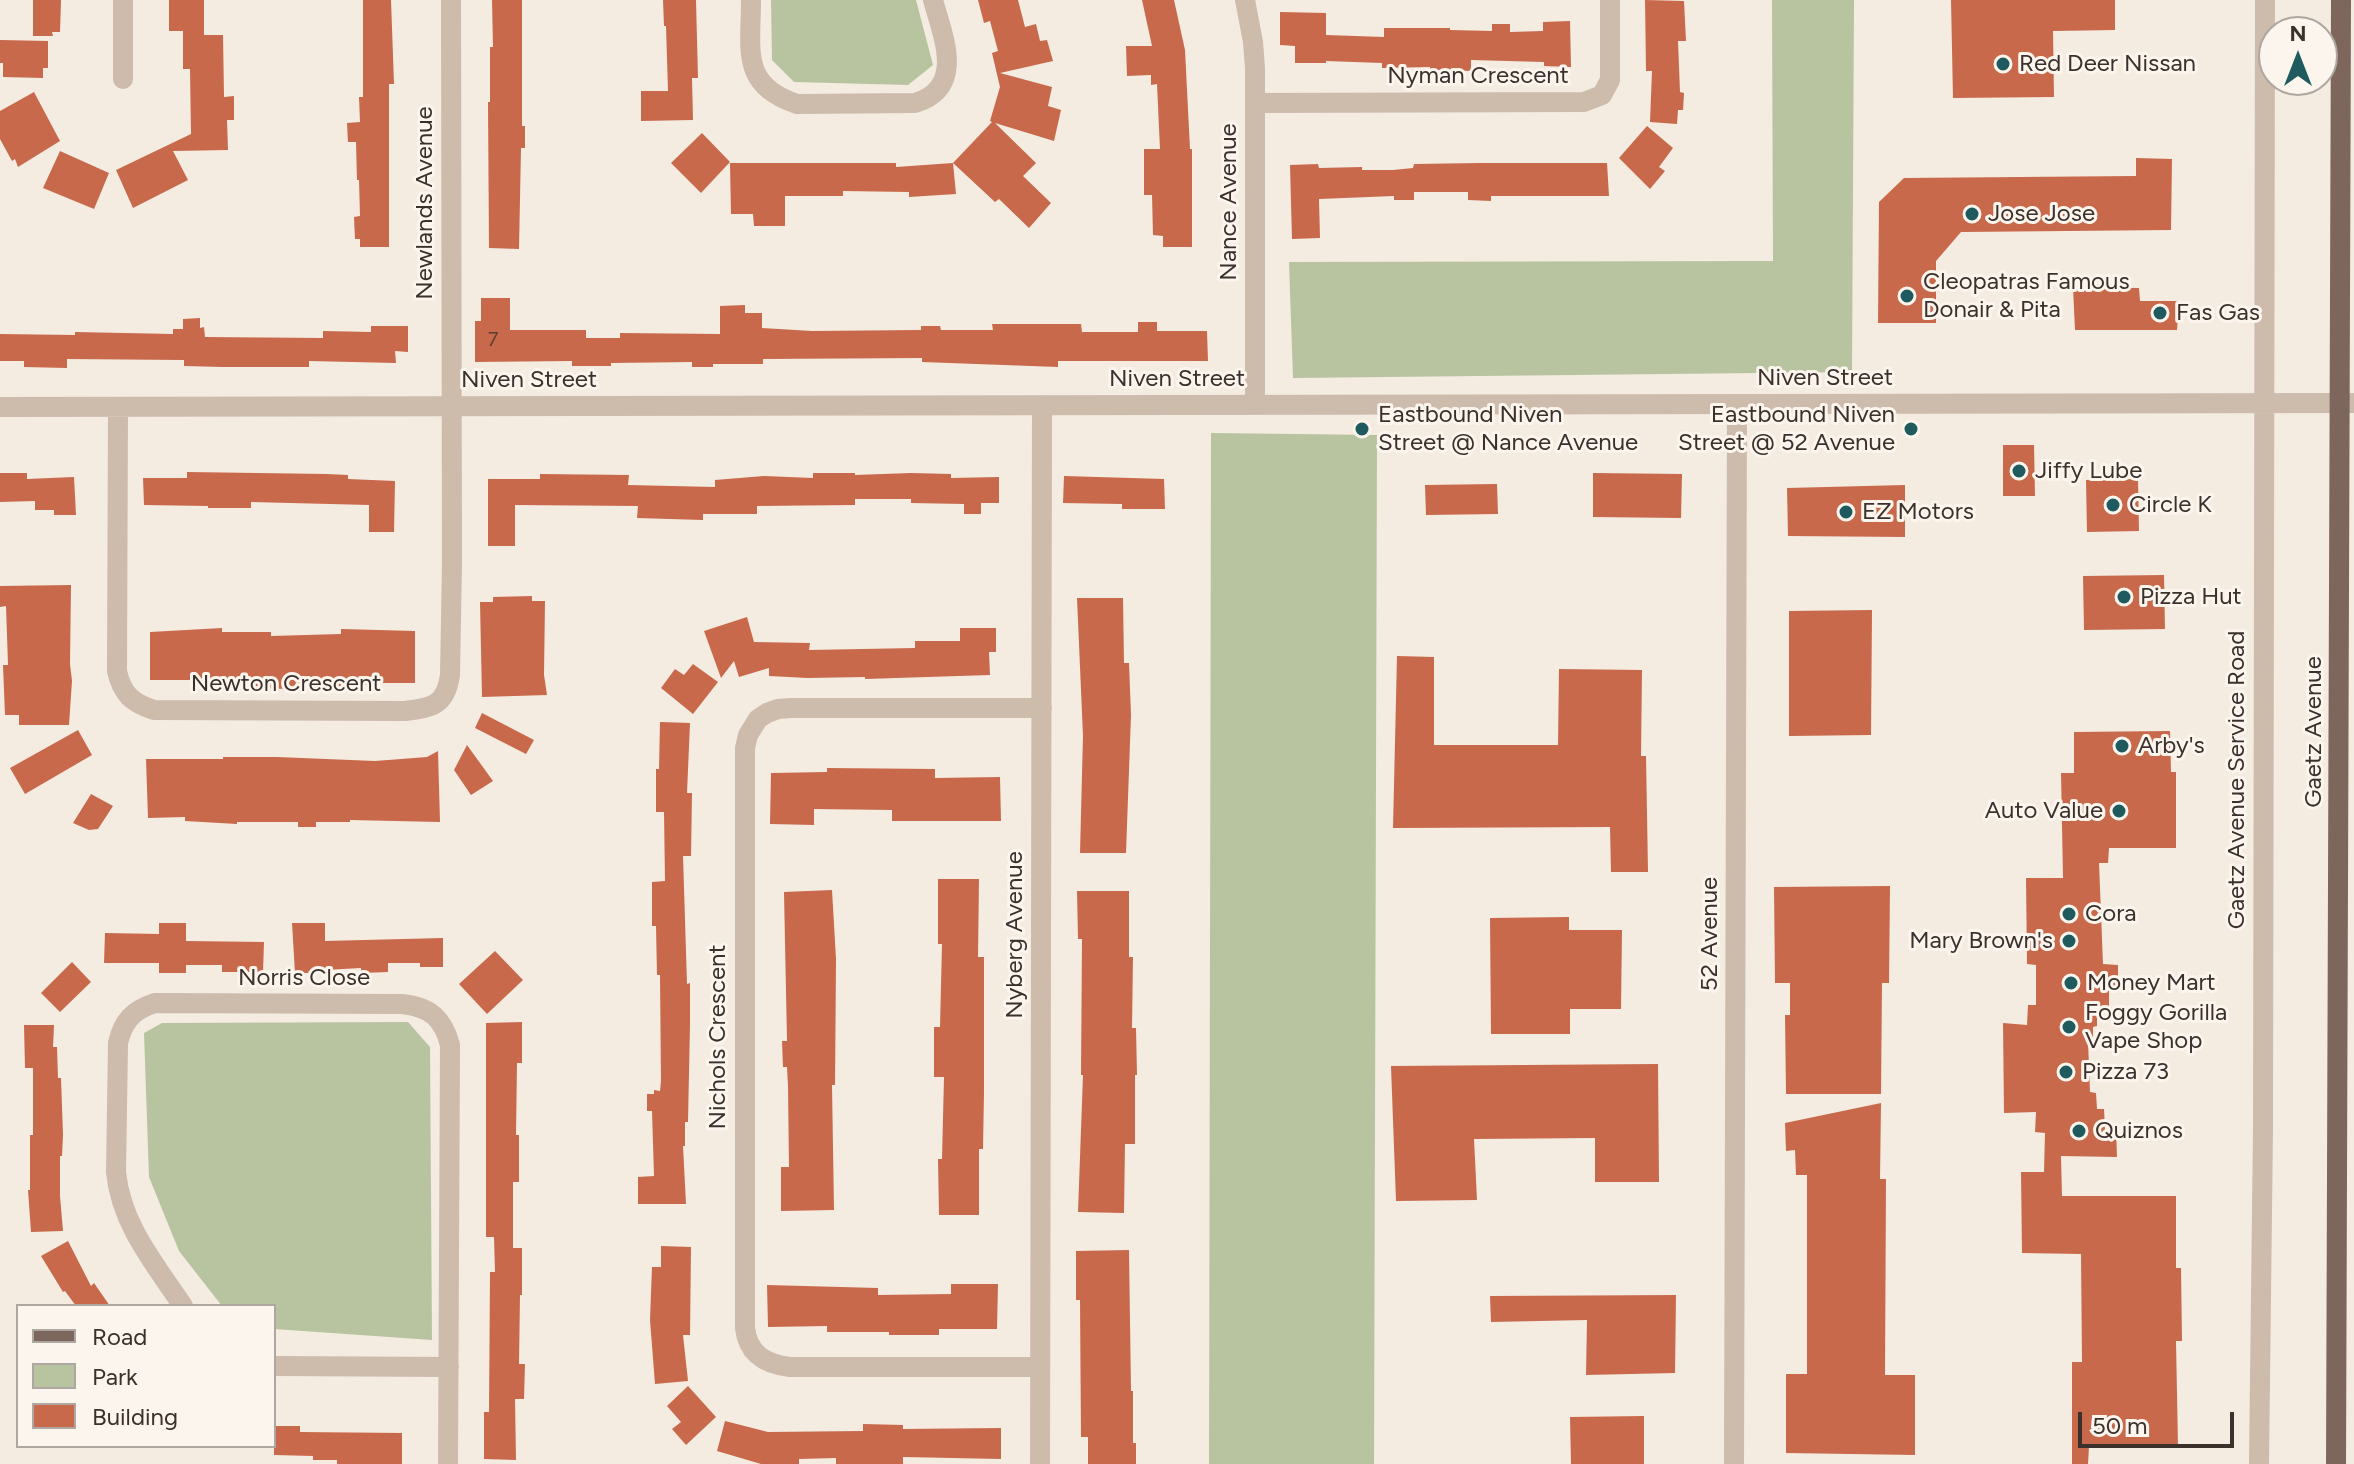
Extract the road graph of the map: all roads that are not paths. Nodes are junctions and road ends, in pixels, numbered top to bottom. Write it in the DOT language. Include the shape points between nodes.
graph roads {
  1 [pos="123,0"];
  2 [pos="451,0"];
  3 [pos="751,0"];
  4 [pos="933,0"];
  5 [pos="1245,0"];
  6 [pos="1610,0"];
  7 [pos="2265,0"];
  8 [pos="2341,0"];
  9 [pos="123,79"];
  10 [pos="1255,103"];
  11 [pos="2263,403"];
  12 [pos="2348,403"];
  13 [pos="1255,404"];
  14 [pos="1737,404"];
  15 [pos="1042,405"];
  16 [pos="451,406"];
  17 [pos="0,407"];
  18 [pos="118,407"];
  19 [pos="1042,708"];
  20 [pos="182,1304"];
  21 [pos="276,1366"];
  22 [pos="449,1367"];
  23 [pos="1040,1367"];
  24 [pos="448,1464"];
  25 [pos="1040,1464"];
  26 [pos="1734,1464"];
  27 [pos="2259,1464"];
  28 [pos="2336,1464"];
  1 -- 9 [label="street"];
  2 -- 16 [label="street, Newlands Avenue"];
  3 -- 4 [label="street" via="756,77 780,99 797,104 915,103 937,93 947,61"];
  5 -- 10 [label="street, Nance Avenue"];
  6 -- 10 [label="street, Nyman Crescent" via="1610,80 1595,99"];
  7 -- 11 [label="street, Gaetz Avenue Service Road"];
  8 -- 12 [label="main road, Gaetz Avenue"];
  10 -- 13 [label="street, Nance Avenue"];
  11 -- 12 [label="street, Niven Street"];
  11 -- 14 [label="street, Niven Street"];
  11 -- 27 [label="street, Gaetz Avenue Service Road"];
  12 -- 28 [label="main road, Gaetz Avenue"];
  13 -- 14 [label="street, Niven Street"];
  13 -- 15 [label="street, Niven Street"];
  14 -- 26 [label="street, 52 Avenue"];
  15 -- 16 [label="street, Niven Street"];
  15 -- 19 [label="street, Nyberg Avenue"];
  16 -- 18 [label="street, Niven Street"];
  16 -- 18 [label="street, Newton Crescent" via="449,687 437,703 405,711 154,710 126,695 117,671"];
  17 -- 18 [label="street, Niven Street"];
  19 -- 23 [label="street, Nyberg Avenue"];
  19 -- 23 [label="street, Nichols Crescent" via="791,708 767,713 752,726 745,748 744,855 745,1328 751,1347 769,1363 790,1367"];
  20 -- 22 [label="street, Norris Close" via="137,1239 117,1188 121,1028 140,1008 155,1003 414,1005 437,1017 450,1045"];
  21 -- 22 [label="street"];
  22 -- 24 [label="street, Norris Close"];
  23 -- 25 [label="street, Nyberg Avenue"];
}
